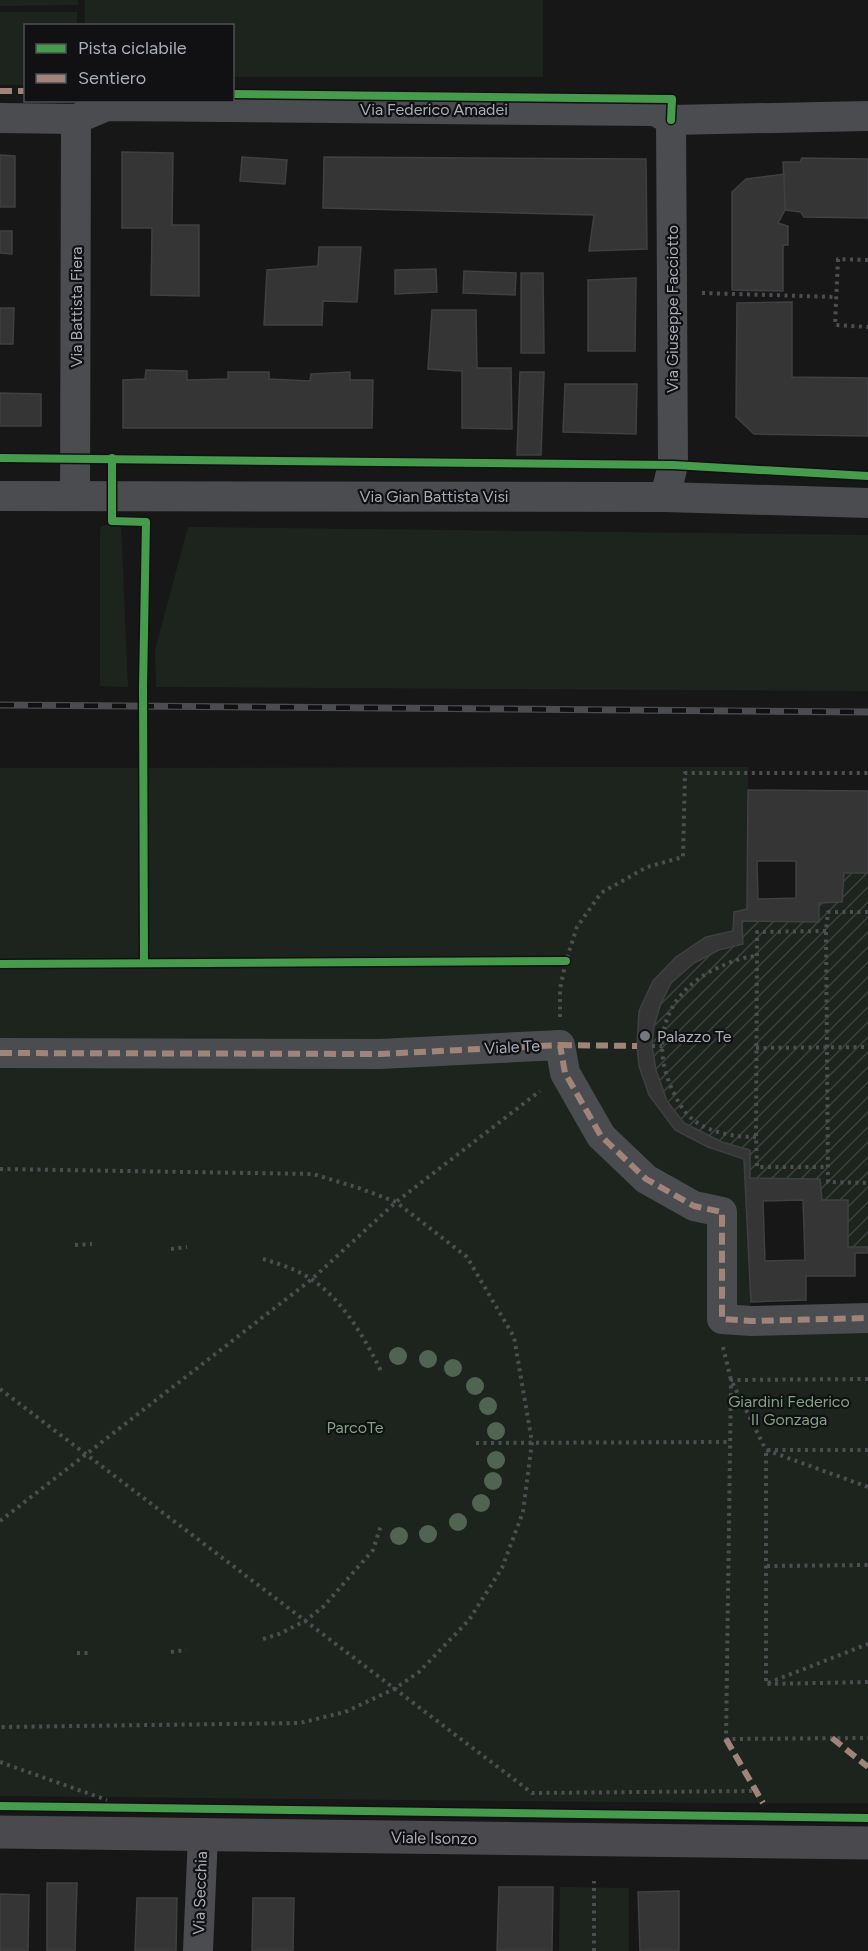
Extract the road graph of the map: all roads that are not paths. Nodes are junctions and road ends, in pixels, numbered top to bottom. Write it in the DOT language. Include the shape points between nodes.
graph roads {
  1 [pos="868,116"];
  2 [pos="0,118"];
  3 [pos="76,119"];
  4 [pos="671,120"];
  5 [pos="0,496"];
  6 [pos="75,496"];
  7 [pos="665,497"];
  8 [pos="868,503"];
  9 [pos="0,1053"];
  10 [pos="868,1318"];
  11 [pos="0,1832"];
  12 [pos="203,1835"];
  13 [pos="868,1843"];
  14 [pos="198,1951"];
  1 -- 4 [label="street, Via Federico Amadei"];
  2 -- 3 [label="street, Via Federico Amadei"];
  3 -- 4 [label="street, Via Federico Amadei" via="106,106 655,111"];
  3 -- 6 [label="street, Via Battista Fiera"];
  4 -- 7 [label="street, Via Giuseppe Facciotto" via="673,465"];
  5 -- 6 [label="street, Via Gian Battista Visi"];
  6 -- 7 [label="street, Via Gian Battista Visi"];
  7 -- 8 [label="street, Via Gian Battista Visi"];
  9 -- 10 [label="street, Viale Te" via="380,1053 562,1059 601,1136 646,1179 694,1206 722,1212 722,1319"];
  11 -- 12 [label="main road, Viale Isonzo"];
  12 -- 13 [label="main road, Viale Isonzo"];
  12 -- 14 [label="street, Via Secchia"];
}
